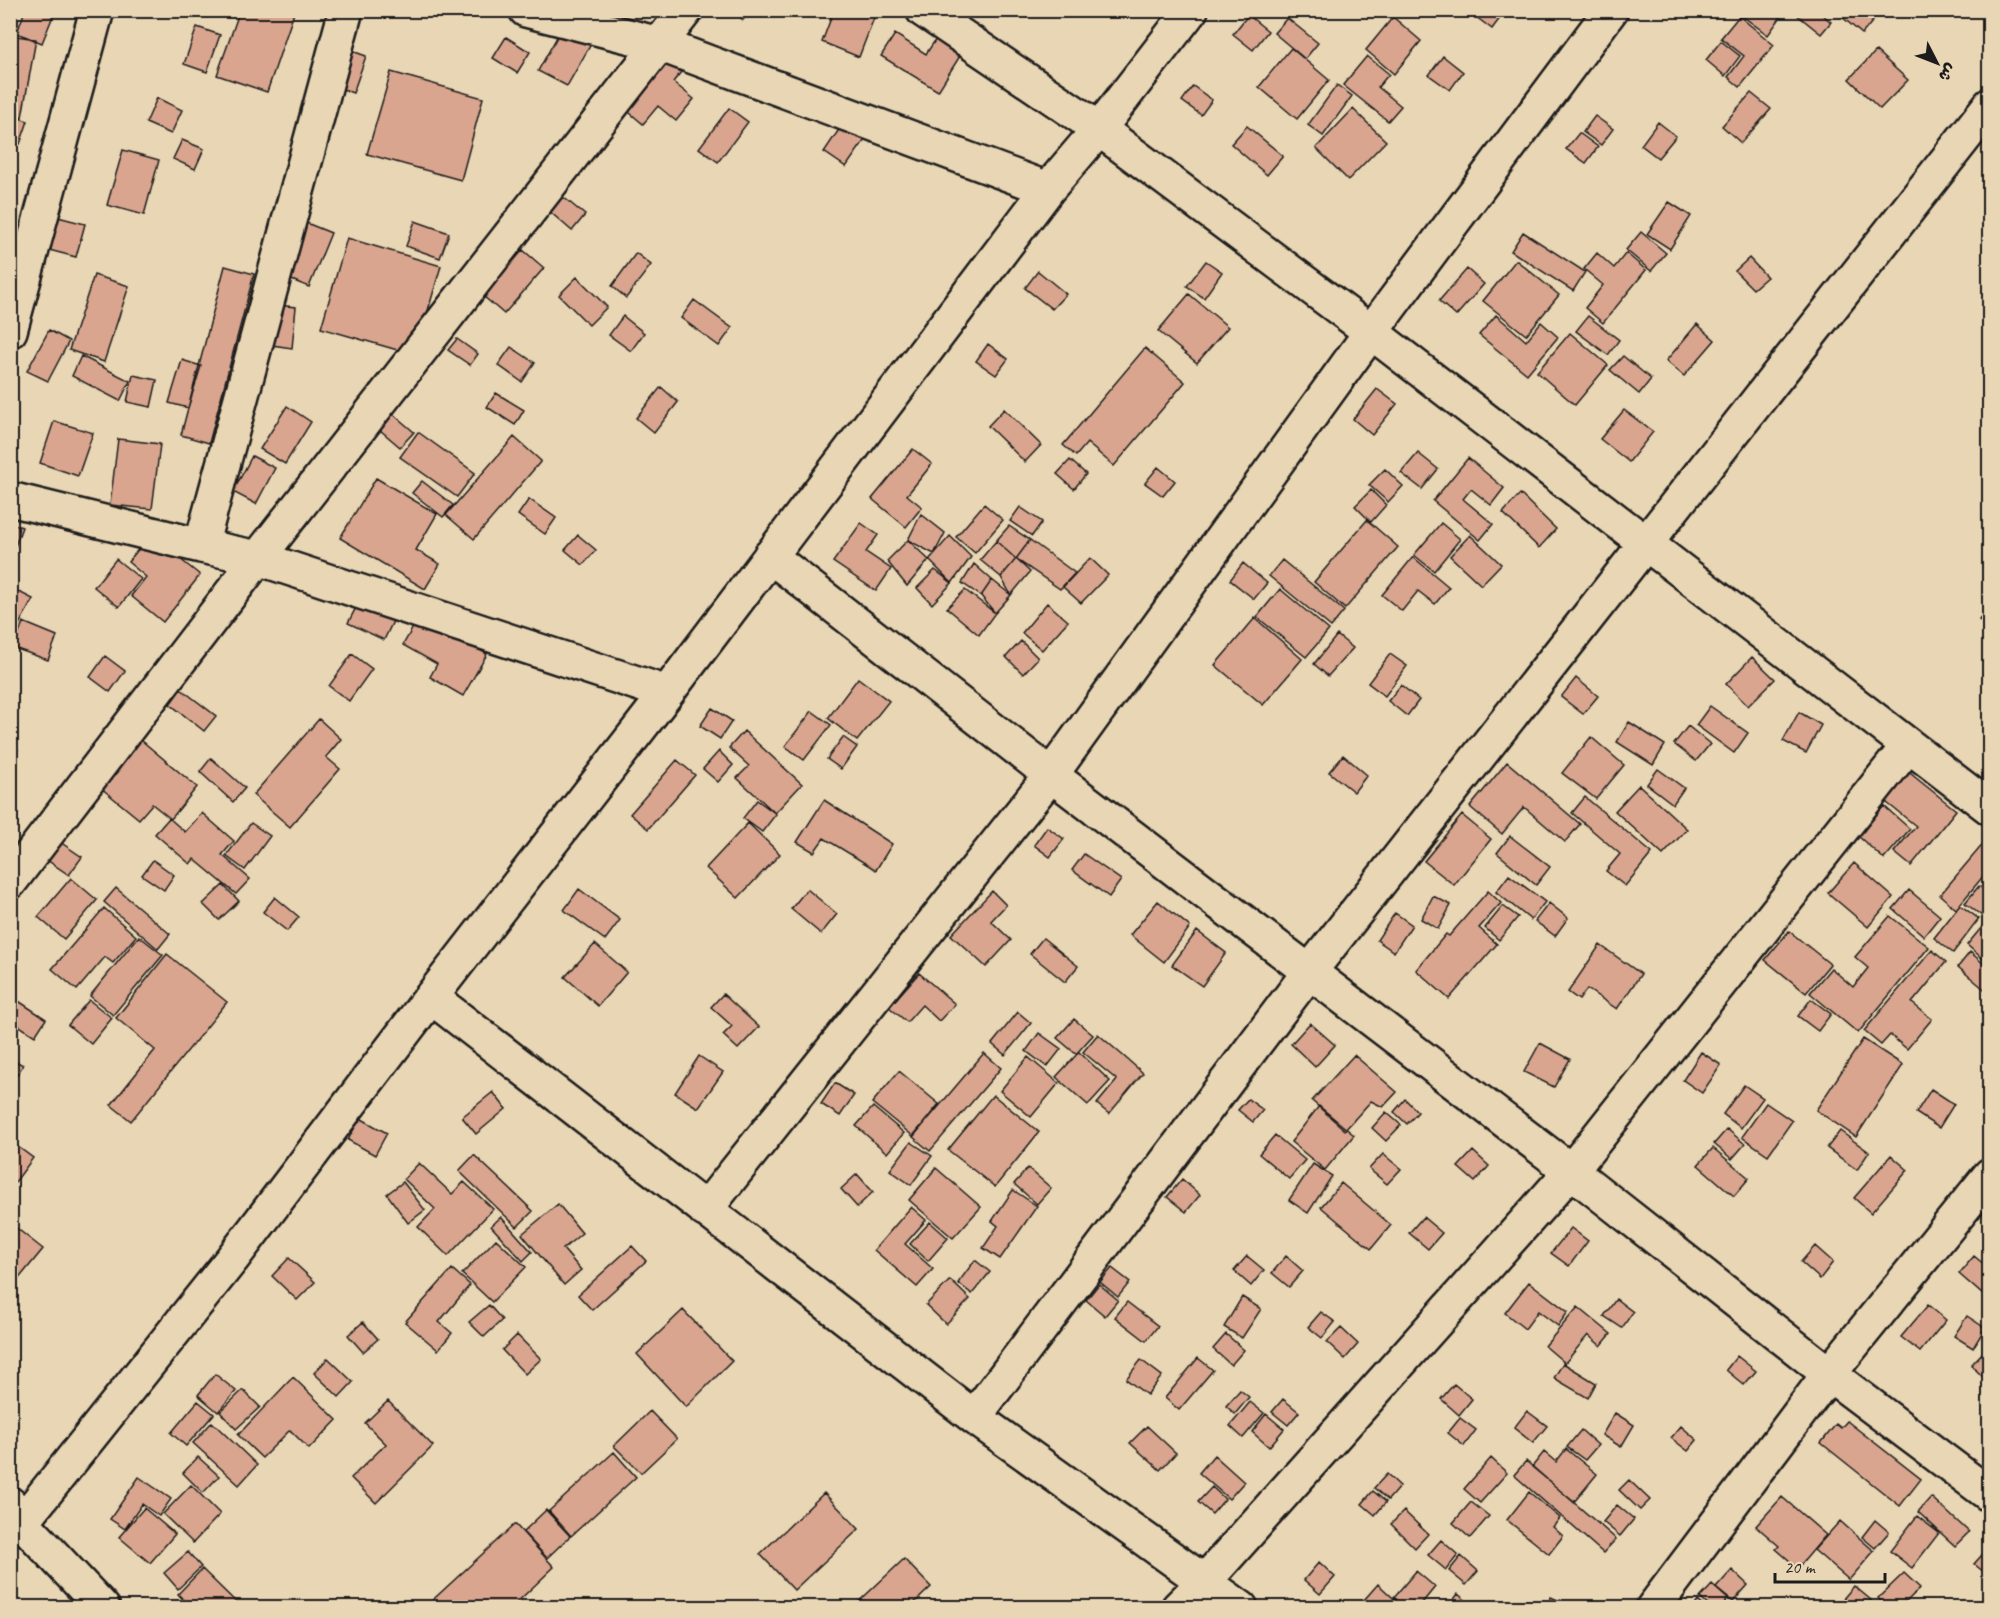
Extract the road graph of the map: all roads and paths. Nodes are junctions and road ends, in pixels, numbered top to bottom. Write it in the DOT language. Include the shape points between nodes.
graph roads {
  1 [pos="97,10"];
  2 [pos="346,10"];
  3 [pos="526,10"];
  4 [pos="686,10"];
  5 [pos="923,10"];
  6 [pos="1191,10"];
  7 [pos="1611,10"];
  8 [pos="659,44"];
  9 [pos="1989,105"];
  10 [pos="1099,129"];
  11 [pos="1048,189"];
  12 [pos="10,331"];
  13 [pos="1371,332"];
  14 [pos="10,499"];
  15 [pos="1646,542"];
  16 [pos="201,546"];
  17 [pos="770,556"];
  18 [pos="258,558"];
  19 [pos="667,693"];
  20 [pos="1908,746"];
  21 [pos="1051,775"];
  22 [pos="1989,808"];
  23 [pos="10,882"];
  24 [pos="1310,971"];
  25 [pos="431,997"];
  26 [pos="1571,1171"];
  27 [pos="1989,1175"];
  28 [pos="705,1210"];
  29 [pos="1829,1374"];
  30 [pos="974,1417"];
  31 [pos="1989,1495"];
  32 [pos="16,1513"];
  33 [pos="1205,1581"];
  34 [pos="103,1608"];
  35 [pos="1178,1608"];
  36 [pos="1241,1608"];
  37 [pos="1653,1608"];
  1 -- 12 [label="street"];
  2 -- 16 [label="street"];
  3 -- 8 [label="street"];
  4 -- 8 [label="street"];
  5 -- 10 [label="street"];
  6 -- 10 [label="street"];
  7 -- 13 [label="street"];
  8 -- 11 [label="street"];
  8 -- 18 [label="street"];
  9 -- 15 [label="street"];
  10 -- 11 [label="street"];
  10 -- 13 [label="street"];
  11 -- 17 [label="street"];
  13 -- 15 [label="street"];
  13 -- 21 [label="street"];
  14 -- 16 [label="street"];
  15 -- 20 [label="street"];
  15 -- 24 [label="street"];
  16 -- 18 [label="street"];
  17 -- 19 [label="street"];
  17 -- 21 [label="street"];
  18 -- 19 [label="street"];
  18 -- 23 [label="street"];
  19 -- 25 [label="street"];
  20 -- 22 [label="street"];
  20 -- 26 [label="street"];
  21 -- 24 [label="street"];
  21 -- 28 [label="street"];
  24 -- 26 [label="street"];
  24 -- 30 [label="street"];
  25 -- 28 [label="street"];
  25 -- 32 [label="street" via="232,1259"];
  26 -- 29 [label="street"];
  26 -- 33 [label="street"];
  27 -- 29 [label="street"];
  28 -- 30 [label="street"];
  29 -- 31 [label="street"];
  29 -- 37 [label="street"];
  30 -- 33 [label="street"];
  32 -- 34 [label="street"];
  33 -- 35 [label="street"];
  33 -- 36 [label="street"];
}
